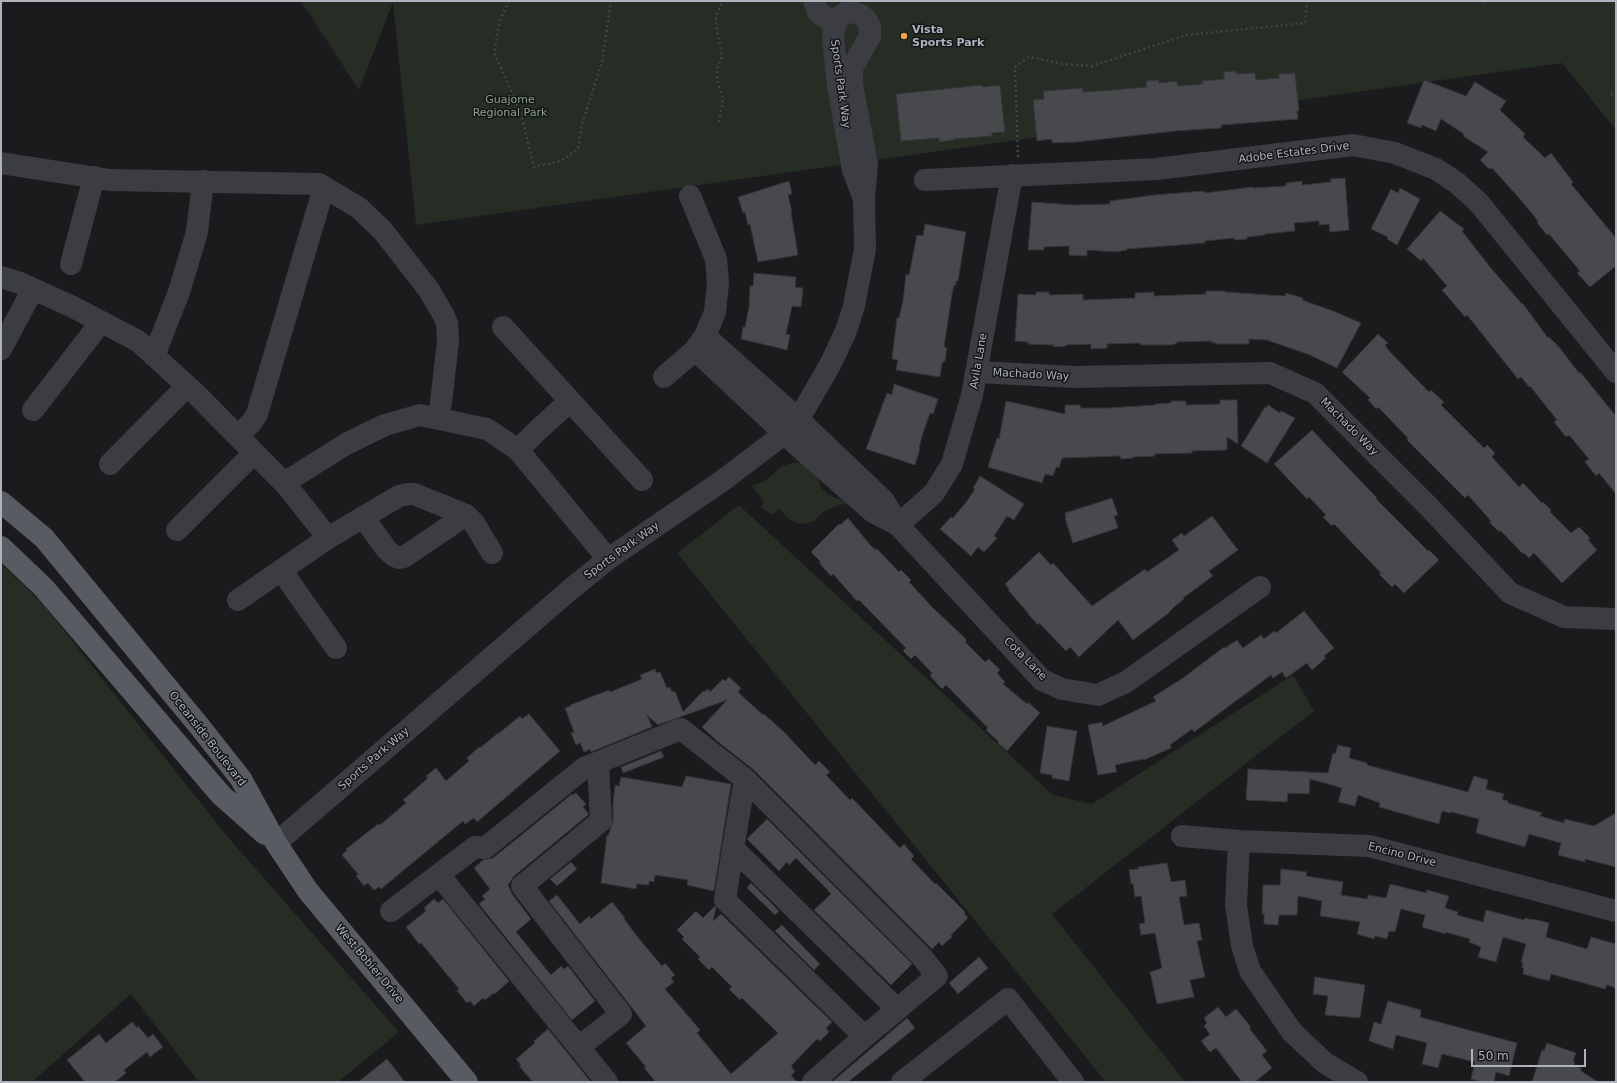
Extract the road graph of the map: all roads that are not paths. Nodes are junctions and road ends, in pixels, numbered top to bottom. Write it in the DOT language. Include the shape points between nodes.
graph roads {
  1 [pos="814,1"];
  2 [pos="835,24"];
  3 [pos="1,163"];
  4 [pos="1015,167"];
  5 [pos="94,177"];
  6 [pos="926,180"];
  7 [pos="202,181"];
  8 [pos="324,187"];
  9 [pos="690,196"];
  10 [pos="864,199"];
  11 [pos="71,264"];
  12 [pos="1,277"];
  13 [pos="33,289"];
  14 [pos="101,322"];
  15 [pos="503,327"];
  16 [pos="700,343"];
  17 [pos="1,349"];
  18 [pos="154,356"];
  19 [pos="977,372"];
  20 [pos="1616,372"];
  21 [pos="664,377"];
  22 [pos="188,386"];
  23 [pos="570,401"];
  24 [pos="33,410"];
  25 [pos="440,419"];
  26 [pos="790,426"];
  27 [pos="238,436"];
  28 [pos="518,450"];
  29 [pos="254,453"];
  30 [pos="110,464"];
  31 [pos="642,480"];
  32 [pos="284,483"];
  33 [pos="1,502"];
  34 [pos="466,515"];
  35 [pos="364,517"];
  36 [pos="898,525"];
  37 [pos="177,530"];
  38 [pos="328,538"];
  39 [pos="1,547"];
  40 [pos="492,553"];
  41 [pos="608,559"];
  42 [pos="281,570"];
  43 [pos="1260,587"];
  44 [pos="238,600"];
  45 [pos="1616,619"];
  46 [pos="336,648"];
  47 [pos="598,763"];
  48 [pos="745,780"];
  49 [pos="1182,836"];
  50 [pos="1239,841"];
  51 [pos="276,843"];
  52 [pos="733,848"];
  53 [pos="439,875"];
  54 [pos="391,911"];
  55 [pos="1616,911"];
  56 [pos="897,1009"];
  57 [pos="864,1036"];
  58 [pos="579,1047"];
  59 [pos="906,1081"];
  60 [pos="467,1082"];
  61 [pos="608,1082"];
  62 [pos="813,1082"];
  63 [pos="1073,1082"];
  64 [pos="1357,1082"];
  1 -- 2 [label="street" via="818,12"];
  2 -- 10 [label="street, Sports Park Way" via="833,37 840,92 853,170"];
  2 -- 10 [label="street, Sports Park Way" via="845,13 853,12 866,19 870,27 870,36 852,68 852,84 867,164"];
  3 -- 5 [label="street"];
  4 -- 6 [label="street, Adobe Estates Drive"];
  4 -- 19 [label="street, Avila Lane"];
  4 -- 20 [label="street, Adobe Estates Drive" via="1156,170 1353,145 1420,161 1436,168 1479,203"];
  5 -- 7 [label="street" via="110,180"];
  5 -- 11 [label="street"];
  7 -- 8 [label="street" via="302,183 319,184"];
  7 -- 18 [label="street" via="197,232 179,292"];
  8 -- 25 [label="street" via="358,208 383,231 429,290 444,316 448,342"];
  8 -- 27 [label="street" via="257,414"];
  9 -- 16 [label="street" via="716,259 718,283 715,312"];
  10 -- 26 [label="street, Sports Park Way" via="865,249 854,306 846,331 831,364 804,410"];
  12 -- 13 [label="street"];
  13 -- 14 [label="street"];
  13 -- 17 [label="street"];
  14 -- 18 [label="street" via="138,341"];
  14 -- 24 [label="street"];
  15 -- 23 [label="street"];
  16 -- 21 [label="street"];
  16 -- 26 [label="street, Cota Lane"];
  18 -- 22 [label="street"];
  19 -- 36 [label="street, Avila Lane" via="952,464 934,493"];
  19 -- 45 [label="street, Machado Way" via="1075,377 1270,373 1315,393 1431,509 1510,593 1564,618"];
  22 -- 27 [label="street"];
  22 -- 30 [label="street"];
  23 -- 28 [label="street"];
  23 -- 31 [label="street"];
  25 -- 28 [label="street" via="487,429"];
  25 -- 32 [label="street" via="420,415 385,424 346,444"];
  26 -- 36 [label="street, Cota Lane" via="873,512"];
  26 -- 41 [label="street, Sports Park Way" via="722,481"];
  27 -- 29 [label="street"];
  28 -- 41 [label="street"];
  29 -- 32 [label="street"];
  29 -- 37 [label="street"];
  32 -- 38 [label="street"];
  33 -- 51 [label="main road, Oceanside Boulevard" via="44,538 200,726 241,779"];
  34 -- 35 [label="street" via="414,494 408,494 399,496"];
  34 -- 35 [label="street" via="399,558 387,550"];
  34 -- 40 [label="street" via="474,523"];
  35 -- 38 [label="street"];
  36 -- 43 [label="street, Cota Lane" via="1042,680 1062,689 1077,692 1098,695 1126,682"];
  38 -- 42 [label="street"];
  39 -- 51 [label="main road, Oceanside Boulevard" via="49,594 221,796"];
  41 -- 51 [label="street, Sports Park Way"];
  42 -- 44 [label="street"];
  42 -- 46 [label="street"];
  47 -- 48 [label="street" via="681,729"];
  47 -- 53 [label="street" via="584,768 485,848 475,847"];
  47 -- 58 [label="street" via="601,821 522,886 620,1014"];
  48 -- 52 [label="street"];
  48 -- 56 [label="street" via="938,976"];
  49 -- 50 [label="street, Encino Drive"];
  50 -- 55 [label="street, Encino Drive" via="1369,846"];
  50 -- 64 [label="street" via="1236,905 1242,946 1250,971 1292,1032 1325,1063"];
  51 -- 60 [label="main road, West Bobier Drive" via="308,891"];
  52 -- 56 [label="street"];
  52 -- 57 [label="street" via="725,900"];
  53 -- 54 [label="street"];
  53 -- 58 [label="street"];
  56 -- 57 [label="street"];
  57 -- 62 [label="street"];
  58 -- 61 [label="street"];
  59 -- 63 [label="street" via="1008,999"];
}
